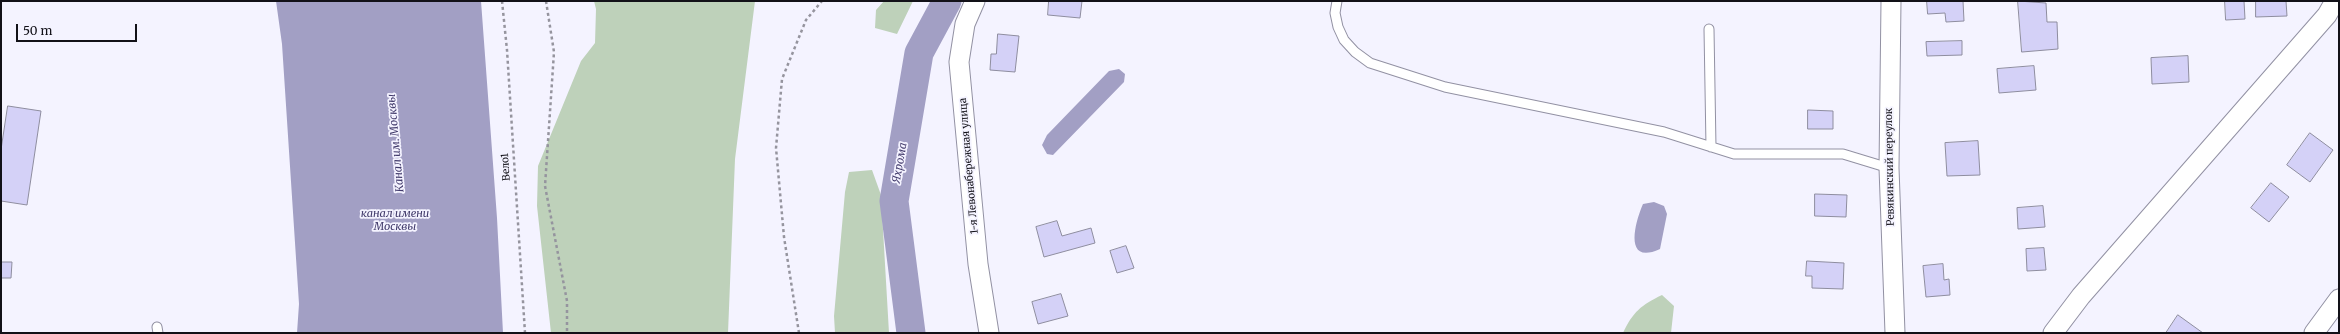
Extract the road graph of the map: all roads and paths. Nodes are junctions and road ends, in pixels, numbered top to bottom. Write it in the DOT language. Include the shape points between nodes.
graph roads {
  1 [pos="502,1"];
  2 [pos="546,1"];
  3 [pos="822,1"];
  4 [pos="975,1"];
  5 [pos="1337,1"];
  6 [pos="1891,1"];
  7 [pos="2335,1"];
  8 [pos="1709,30"];
  9 [pos="1711,147"];
  10 [pos="1889,168"];
  11 [pos="2339,299"];
  12 [pos="525,333"];
  13 [pos="567,333"];
  14 [pos="798,333"];
  15 [pos="989,333"];
  16 [pos="1896,333"];
  17 [pos="2053,333"];
  18 [pos="2314,333"];
  1 -- 12 [label="path, Вело1"];
  2 -- 13 [label="path" via="554,52 545,186 567,301"];
  3 -- 14 [label="path" via="806,20 782,79 776,148 784,237"];
  4 -- 15 [label="street, 1-я Левонабережная улица" via="965,24 959,62 978,264"];
  5 -- 9 [label="lane" via="1335,13 1344,40 1370,63 1445,87 1664,132"];
  6 -- 10 [label="street, Ревякинский переулок"];
  7 -- 17 [label="street" via="2327,15 2081,296"];
  8 -- 9 [label="lane"];
  9 -- 10 [label="lane" via="1734,154 1843,154"];
  10 -- 16 [label="street, Ревякинский переулок"];
  11 -- 18 [label="street"];
}
